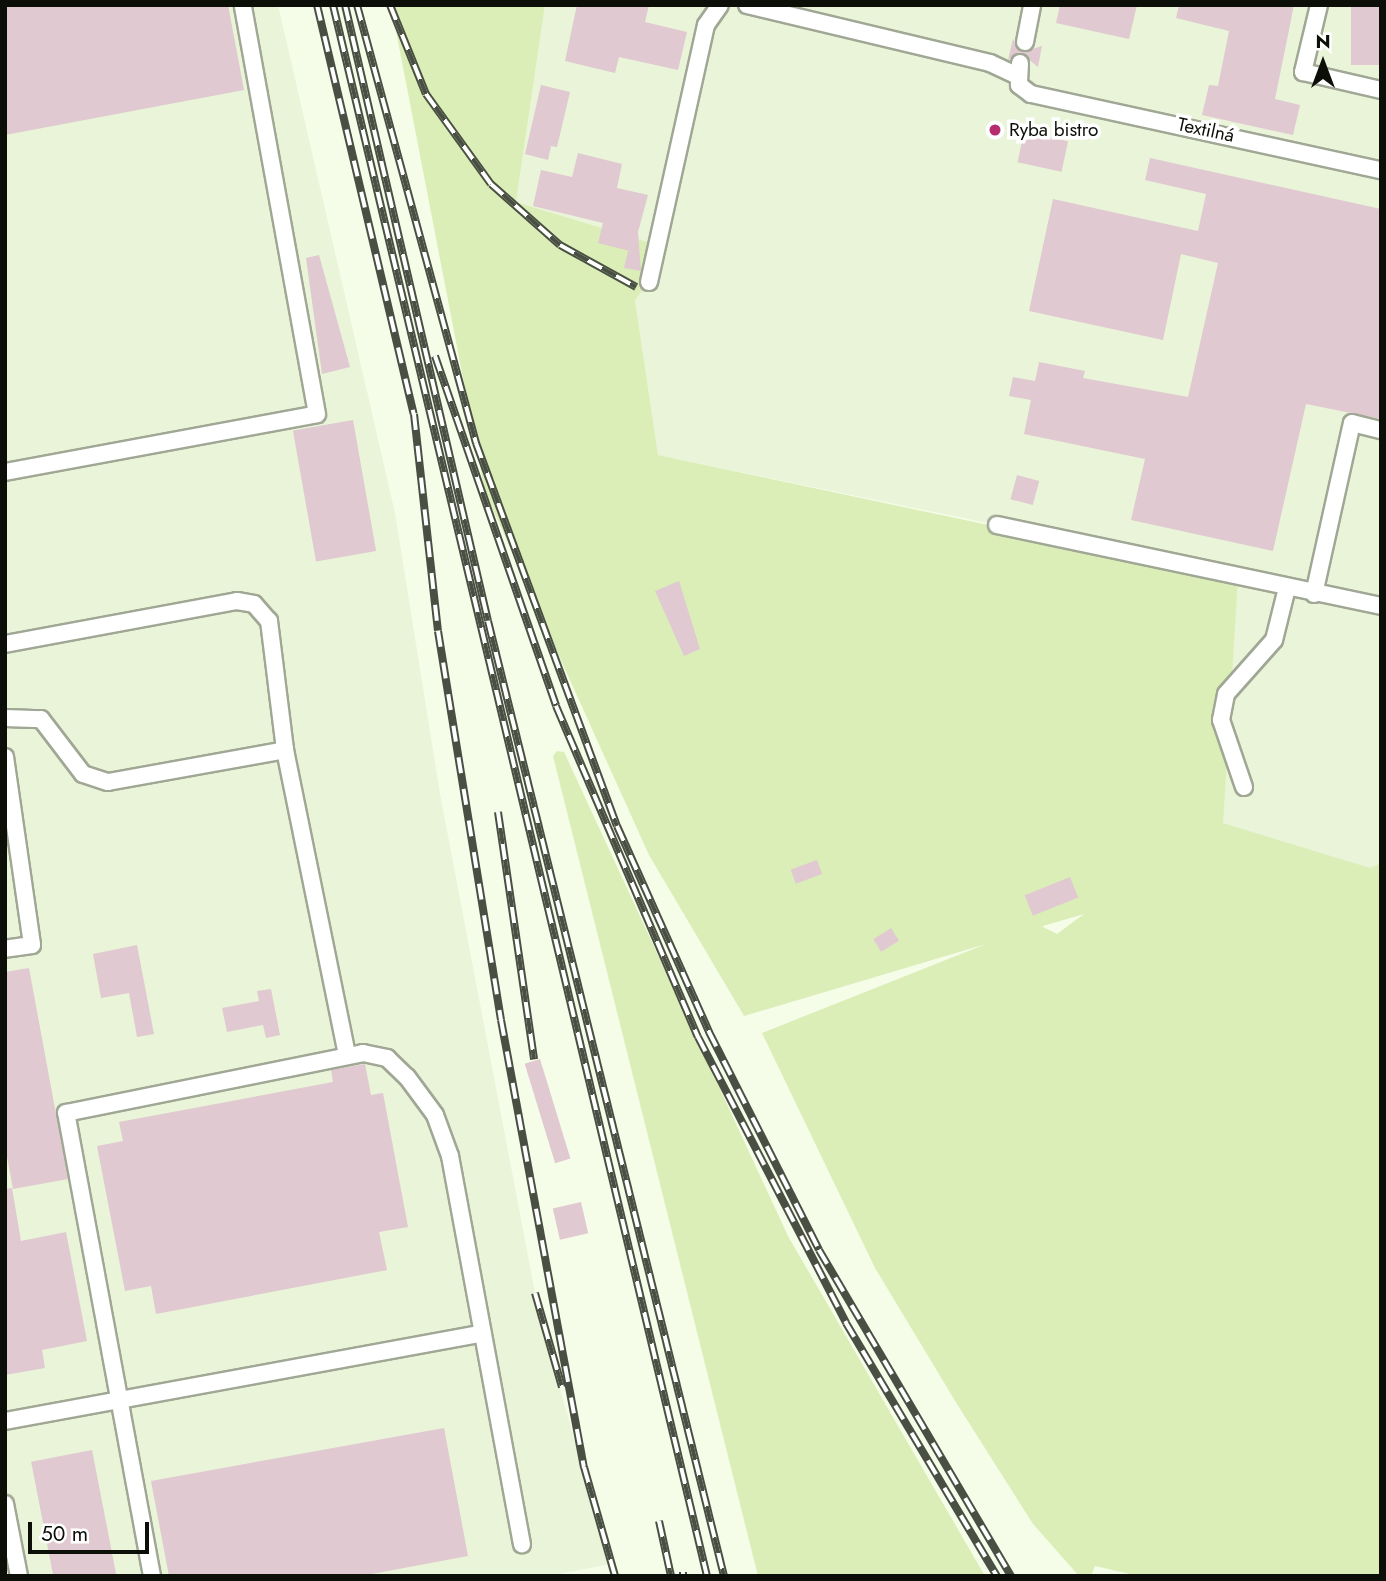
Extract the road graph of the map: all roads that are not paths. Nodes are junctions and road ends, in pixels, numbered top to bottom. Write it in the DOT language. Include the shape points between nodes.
graph roads {
  1 [pos="243,5"];
  2 [pos="720,5"];
  3 [pos="747,5"];
  4 [pos="1032,5"];
  5 [pos="1319,5"];
  6 [pos="1025,42"];
  7 [pos="1381,90"];
  8 [pos="1381,170"];
  9 [pos="649,282"];
  10 [pos="1381,430"];
  11 [pos="5,472"];
  12 [pos="997,525"];
  13 [pos="1287,588"];
  14 [pos="1314,594"];
  15 [pos="1381,606"];
  16 [pos="5,643"];
  17 [pos="5,718"];
  18 [pos="285,750"];
  19 [pos="5,757"];
  20 [pos="1244,787"];
  21 [pos="5,949"];
  22 [pos="347,1055"];
  23 [pos="480,1334"];
  24 [pos="120,1399"];
  25 [pos="5,1421"];
  26 [pos="5,1503"];
  27 [pos="522,1544"];
  28 [pos="19,1576"];
  29 [pos="152,1576"];
  1 -- 11 [label="lane" via="317,414"];
  2 -- 9 [label="lane" via="706,25"];
  3 -- 8 [label="lane, Textilná" via="1018,69 1031,94"];
  4 -- 6 [label="lane"];
  5 -- 7 [label="lane" via="1303,72"];
  10 -- 14 [label="lane" via="1352,423"];
  12 -- 13 [label="lane"];
  13 -- 14 [label="lane"];
  13 -- 20 [label="lane" via="1273,640 1226,694 1221,720"];
  14 -- 15 [label="lane"];
  16 -- 18 [label="lane" via="237,601 254,604 269,621 275,642"];
  17 -- 18 [label="lane" via="41,719 83,774 108,782"];
  18 -- 22 [label="lane"];
  19 -- 21 [label="lane" via="32,945"];
  22 -- 23 [label="lane" via="387,1058 435,1115 450,1156"];
  22 -- 24 [label="lane" via="66,1113"];
  23 -- 24 [label="lane"];
  23 -- 27 [label="lane"];
  24 -- 25 [label="lane"];
  24 -- 29 [label="lane"];
  26 -- 28 [label="lane"];
}
